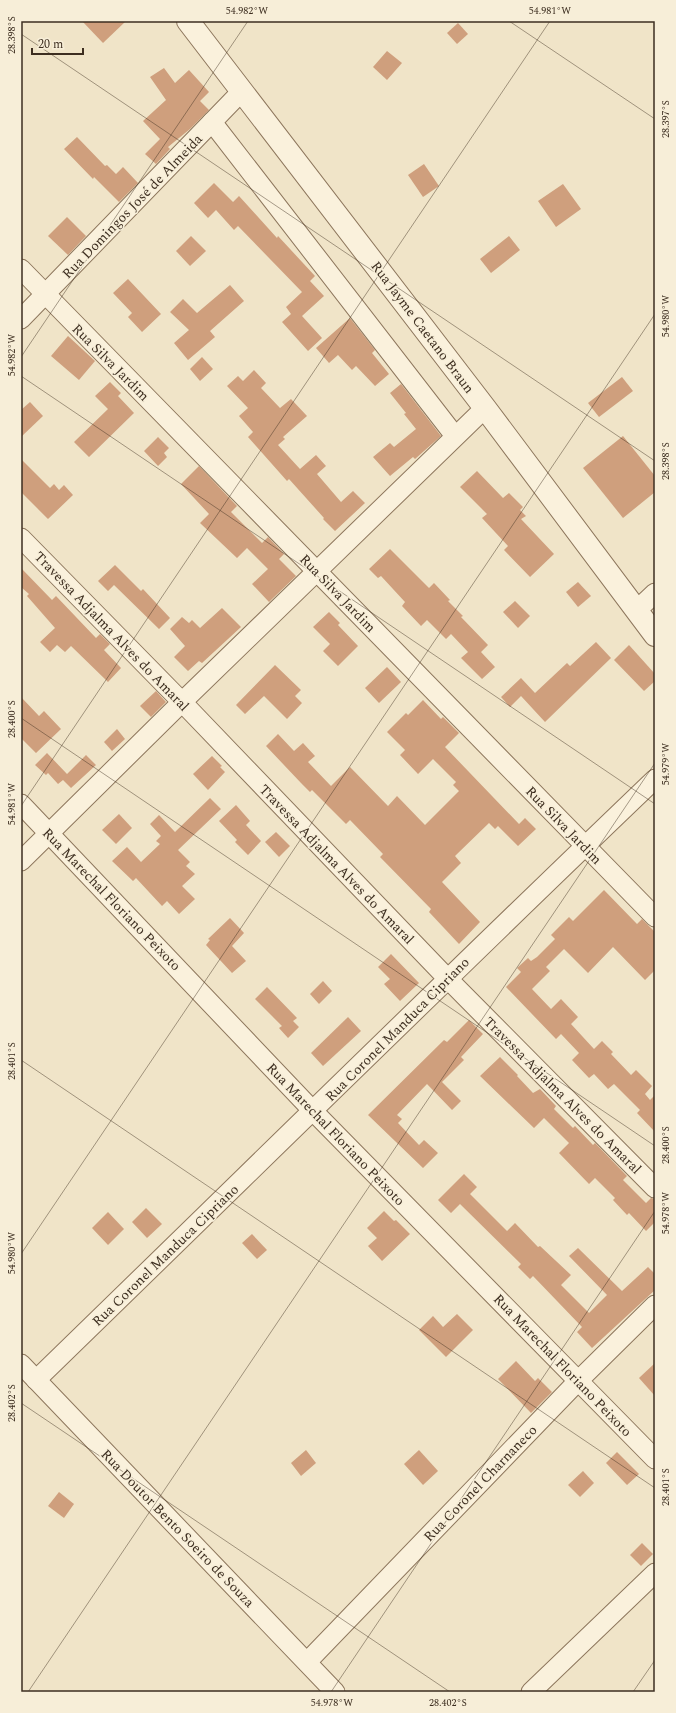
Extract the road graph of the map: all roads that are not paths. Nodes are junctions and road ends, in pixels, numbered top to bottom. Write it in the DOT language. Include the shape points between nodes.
graph roads {
  1 [pos="188,21"];
  2 [pos="242,91"];
  3 [pos="212,122"];
  4 [pos="21,269"];
  5 [pos="45,295"];
  6 [pos="21,319"];
  7 [pos="485,408"];
  8 [pos="456,436"];
  9 [pos="21,538"];
  10 [pos="318,571"];
  11 [pos="655,593"];
  12 [pos="636,610"];
  13 [pos="655,634"];
  14 [pos="182,702"];
  15 [pos="655,779"];
  16 [pos="21,804"];
  17 [pos="50,833"];
  18 [pos="584,846"];
  19 [pos="21,861"];
  20 [pos="655,917"];
  21 [pos="447,978"];
  22 [pos="313,1111"];
  23 [pos="655,1188"];
  24 [pos="655,1305"];
  25 [pos="21,1364"];
  26 [pos="36,1380"];
  27 [pos="579,1380"];
  28 [pos="655,1459"];
  29 [pos="655,1573"];
  30 [pos="307,1662"];
  31 [pos="335,1692"];
  32 [pos="531,1692"];
  1 -- 2 [label="street, Rua Jayme Caetano Braun"];
  2 -- 3 [label="street, Rua Domingos José de Almeida"];
  2 -- 7 [label="street, Rua Jayme Caetano Braun"];
  3 -- 5 [label="street, Rua Domingos José de Almeida"];
  3 -- 8 [label="street"];
  4 -- 5 [label="street, Rua Silva Jardim"];
  5 -- 6 [label="street, Rua Domingos José de Almeida"];
  5 -- 10 [label="street, Rua Silva Jardim"];
  7 -- 8 [label="street"];
  7 -- 12 [label="street, Rua Jayme Caetano Braun"];
  8 -- 10 [label="street"];
  9 -- 14 [label="street, Travessa Adjalma Alves do Amaral"];
  10 -- 14 [label="street"];
  10 -- 18 [label="street, Rua Silva Jardim"];
  11 -- 12 [label="street"];
  12 -- 13 [label="street, Rua Jayme Caetano Braun"];
  14 -- 17 [label="street"];
  14 -- 21 [label="street, Travessa Adjalma Alves do Amaral"];
  15 -- 18 [label="street, Rua Coronel Manduca Cipriano"];
  16 -- 17 [label="street, Rua Marechal Floriano Peixoto"];
  17 -- 19 [label="street"];
  17 -- 22 [label="street, Rua Marechal Floriano Peixoto"];
  18 -- 20 [label="street, Rua Silva Jardim"];
  18 -- 21 [label="street, Rua Coronel Manduca Cipriano"];
  21 -- 22 [label="street, Rua Coronel Manduca Cipriano"];
  21 -- 23 [label="street, Travessa Adjalma Alves do Amaral"];
  22 -- 26 [label="street, Rua Coronel Manduca Cipriano"];
  22 -- 27 [label="street, Rua Marechal Floriano Peixoto"];
  24 -- 27 [label="street, Rua Coronel Charnaneco"];
  25 -- 26 [label="street, Rua Doutor Bento Soeiro de Souza"];
  26 -- 30 [label="street, Rua Doutor Bento Soeiro de Souza"];
  27 -- 28 [label="street, Rua Marechal Floriano Peixoto"];
  27 -- 30 [label="street, Rua Coronel Charnaneco"];
  29 -- 32 [label="street"];
  30 -- 31 [label="street, Rua Doutor Bento Soeiro de Souza"];
}
